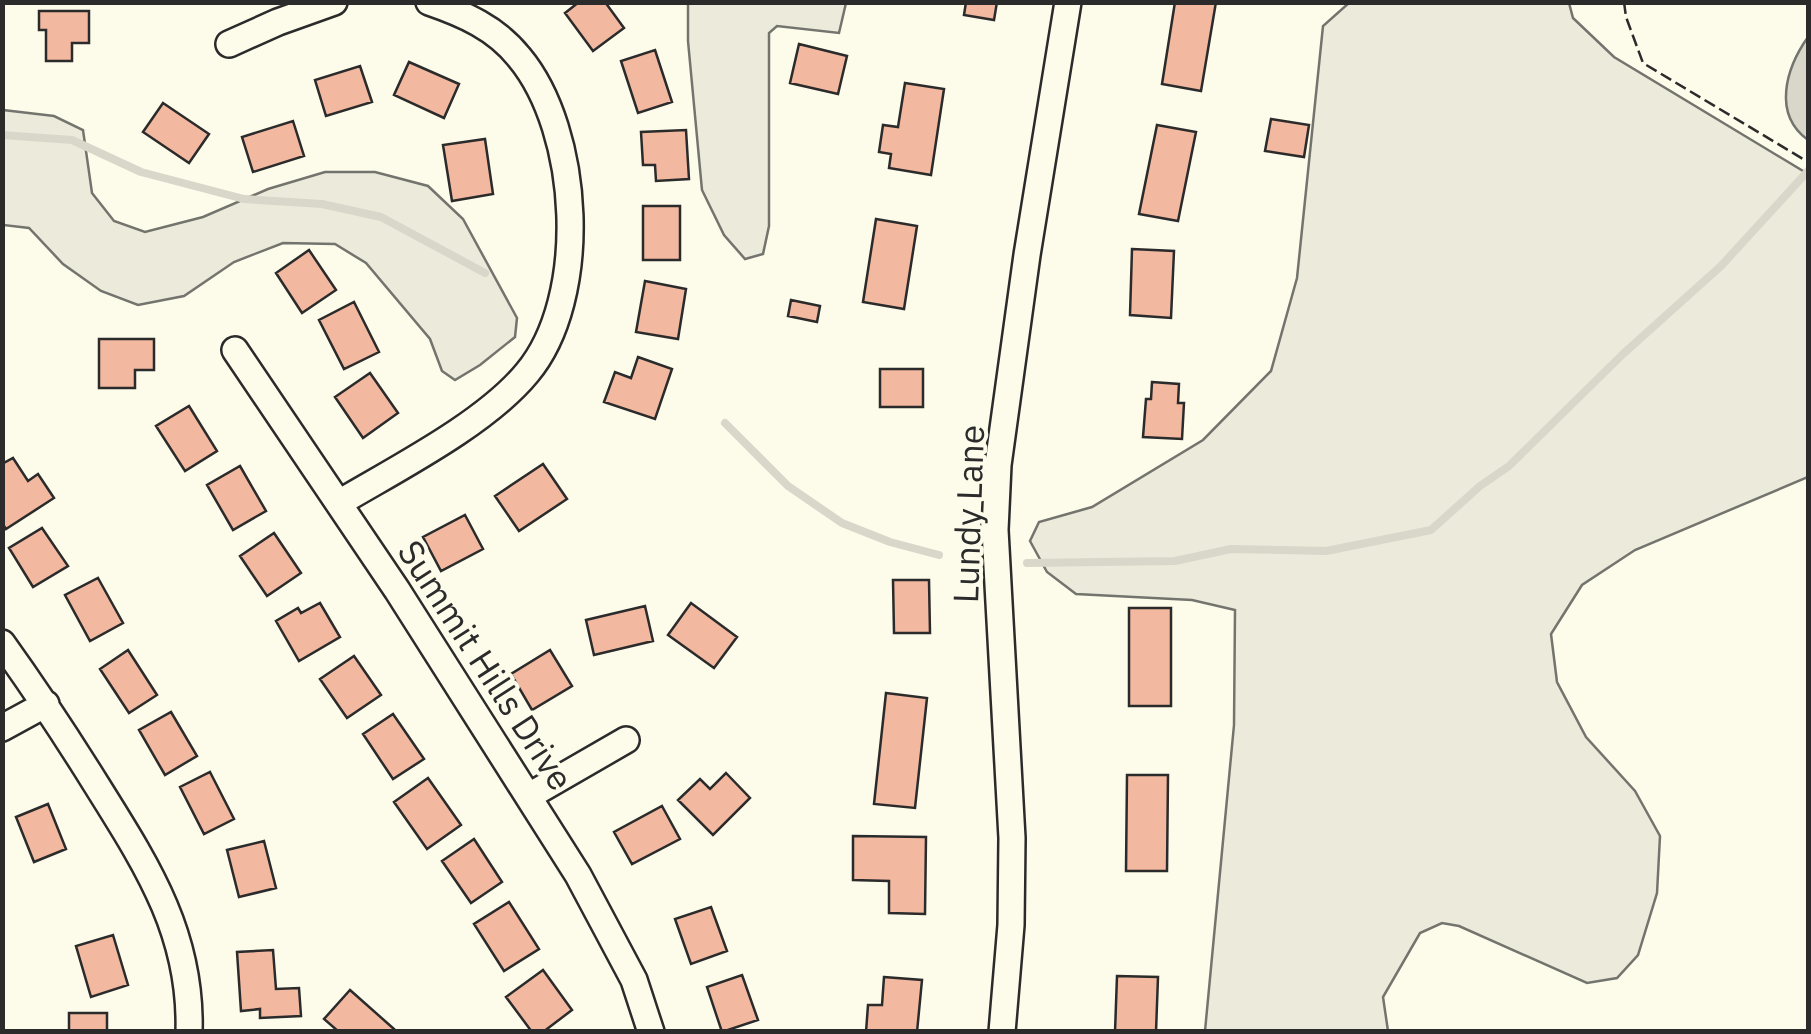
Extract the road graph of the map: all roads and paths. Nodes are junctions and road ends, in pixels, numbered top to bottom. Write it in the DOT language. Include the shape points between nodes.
graph roads {
  1 [pos="334,2"];
  2 [pos="429,2"];
  3 [pos="1068,2"];
  4 [pos="484,12"];
  5 [pos="229,44"];
  6 [pos="236,350"];
  7 [pos="339,504"];
  8 [pos="2,643"];
  9 [pos="46,704"];
  10 [pos="2,728"];
  11 [pos="626,740"];
  12 [pos="529,796"];
  13 [pos="189,1032"];
  14 [pos="651,1032"];
  15 [pos="1002,1032"];
  1 -- 5 [label="street"];
  2 -- 4 [label="street"];
  3 -- 15 [label="street, Lundy Lane" via="998,464 995,530 1012,838"];
  4 -- 7 [label="street" via="542,90 558,133 569,226 562,299 542,353 515,386"];
  6 -- 7 [label="street, Summit Hills Drive"];
  7 -- 12 [label="street, Summit Hills Drive"];
  8 -- 9 [label="street"];
  9 -- 10 [label="street"];
  9 -- 13 [label="street" via="168,908 182,954"];
  11 -- 12 [label="street"];
  12 -- 14 [label="street, Summit Hills Drive" via="614,938"];
}
